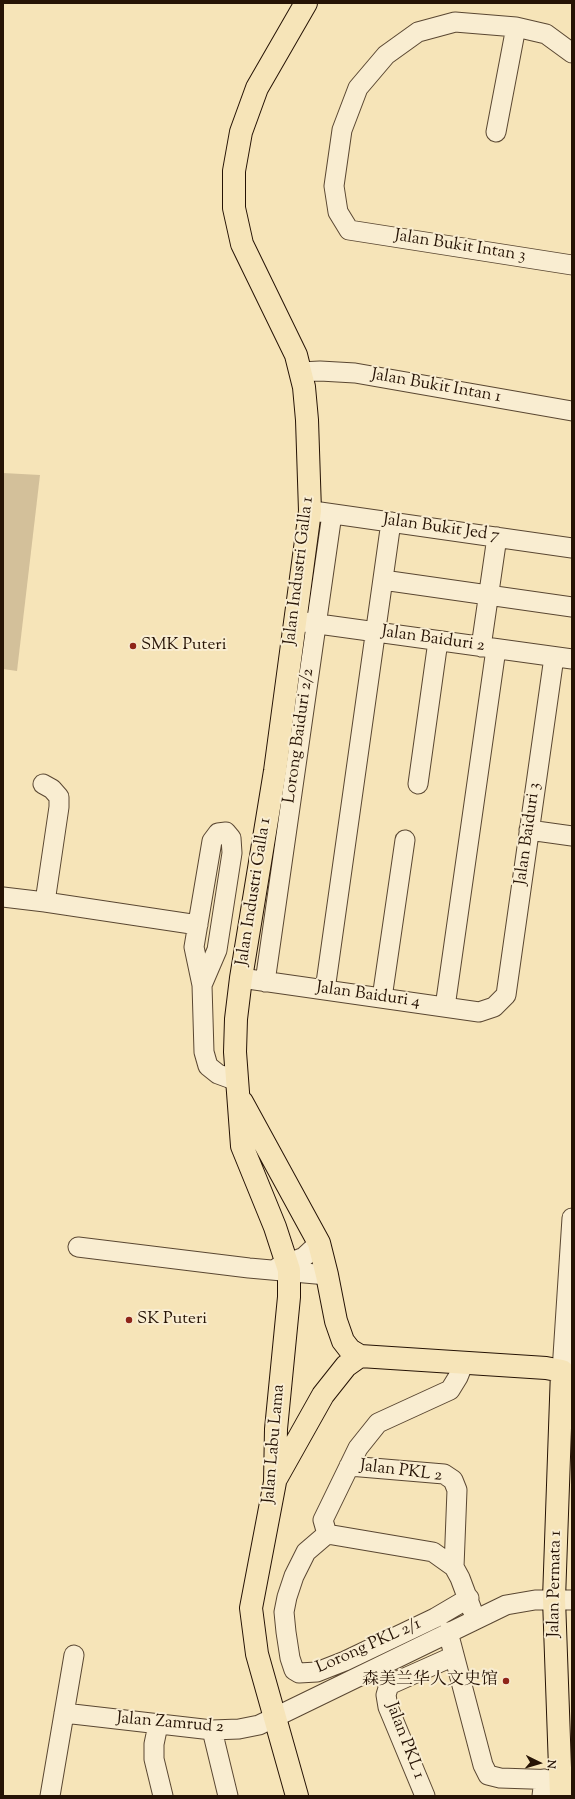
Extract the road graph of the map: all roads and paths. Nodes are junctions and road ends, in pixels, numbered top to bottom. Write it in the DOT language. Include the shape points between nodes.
graph roads {
  1 [pos="306,3"];
  2 [pos="516,27"];
  3 [pos="572,53"];
  4 [pos="496,132"];
  5 [pos="572,265"];
  6 [pos="300,372"];
  7 [pos="572,411"];
  8 [pos="310,510"];
  9 [pos="332,514"];
  10 [pos="391,522"];
  11 [pos="497,537"];
  12 [pos="572,548"];
  13 [pos="383,580"];
  14 [pos="488,596"];
  15 [pos="572,607"];
  16 [pos="295,620"];
  17 [pos="316,623"];
  18 [pos="376,632"];
  19 [pos="438,641"];
  20 [pos="488,648"];
  21 [pos="563,658"];
  22 [pos="43,784"];
  23 [pos="418,784"];
  24 [pos="529,830"];
  25 [pos="572,836"];
  26 [pos="405,840"];
  27 [pos="3,898"];
  28 [pos="45,902"];
  29 [pos="198,925"];
  30 [pos="241,978"];
  31 [pos="266,982"];
  32 [pos="202,986"];
  33 [pos="325,990"];
  34 [pos="382,998"];
  35 [pos="445,1007"];
  36 [pos="494,1007"];
  37 [pos="238,1088"];
  38 [pos="572,1218"];
  39 [pos="318,1243"];
  40 [pos="78,1247"];
  41 [pos="281,1268"];
  42 [pos="327,1275"];
  43 [pos="360,1356"];
  44 [pos="464,1362"];
  45 [pos="567,1369"];
  46 [pos="349,1466"];
  47 [pos="275,1482"];
  48 [pos="327,1534"];
  49 [pos="454,1567"];
  50 [pos="469,1598"];
  51 [pos="563,1599"];
  52 [pos="476,1619"];
  53 [pos="448,1632"];
  54 [pos="74,1655"];
  55 [pos="454,1656"];
  56 [pos="64,1714"];
  57 [pos="275,1719"];
  58 [pos="158,1725"];
  59 [pos="212,1730"];
  60 [pos="552,1788"];
  61 [pos="50,1796"];
  62 [pos="163,1796"];
  63 [pos="228,1796"];
  64 [pos="297,1796"];
  65 [pos="425,1796"];
  1 -- 6 [label="main road, Jalan Industri Galla 1" via="257,88 241,132 234,170 234,208 242,244 282,324"];
  2 -- 3 [label="street" via="546,34"];
  2 -- 4 [label="street"];
  2 -- 5 [label="street, Jalan Bukit Intan 3" via="455,22 418,32 386,55 358,88 342,130 334,186 338,212 349,230"];
  6 -- 7 [label="street, Jalan Bukit Intan 1" via="320,370 355,373"];
  6 -- 8 [label="main road, Jalan Industri Galla 1" via="307,420"];
  8 -- 9 [label="street, Jalan Bukit Jed 7"];
  8 -- 16 [label="main road, Jalan Industri Galla 1"];
  9 -- 10 [label="street, Jalan Bukit Jed 7"];
  9 -- 17 [label="street, Lorong Baiduri 2/2"];
  10 -- 11 [label="street, Jalan Bukit Jed 7"];
  10 -- 13 [label="street"];
  11 -- 12 [label="street, Jalan Bukit Jed 7"];
  11 -- 14 [label="street"];
  13 -- 14 [label="street"];
  13 -- 18 [label="street"];
  14 -- 15 [label="street"];
  14 -- 20 [label="street"];
  16 -- 17 [label="street, Jalan Baiduri 2"];
  16 -- 30 [label="main road, Jalan Industri Galla 1" via="275,771"];
  17 -- 18 [label="street, Jalan Baiduri 2"];
  17 -- 31 [label="street, Lorong Baiduri 2/2"];
  18 -- 19 [label="street, Jalan Baiduri 2"];
  18 -- 33 [label="street"];
  19 -- 20 [label="street, Jalan Baiduri 2"];
  19 -- 23 [label="street"];
  20 -- 21 [label="street, Jalan Baiduri 2"];
  20 -- 35 [label="street"];
  21 -- 24 [label="street, Jalan Baiduri 3"];
  22 -- 28 [label="street" via="52,789 58,797 59,807"];
  24 -- 25 [label="street"];
  24 -- 36 [label="street, Jalan Baiduri 3" via="506,995"];
  26 -- 34 [label="street"];
  27 -- 28 [label="street"];
  28 -- 29 [label="street"];
  29 -- 32 [label="street" via="194,946"];
  29 -- 32 [label="street" via="212,841 218,833 226,832 231,838 232,853 217,950"];
  30 -- 31 [label="street, Jalan Baiduri 4"];
  30 -- 37 [label="main road, Jalan Industri Galla 1" via="236,1019"];
  31 -- 33 [label="street, Jalan Baiduri 4"];
  32 -- 37 [label="street" via="204,1052 208,1066"];
  33 -- 34 [label="street, Jalan Baiduri 4"];
  34 -- 35 [label="street, Jalan Baiduri 4"];
  35 -- 36 [label="street, Jalan Baiduri 4" via="479,1012"];
  37 -- 39 [label="main road"];
  37 -- 41 [label="main road, Jalan Labu Lama" via="242,1146 275,1227"];
  38 -- 45 [label="street"];
  39 -- 41 [label="street" via="304,1257"];
  39 -- 42 [label="main road"];
  40 -- 41 [label="street"];
  41 -- 42 [label="street"];
  41 -- 47 [label="main road, Jalan Labu Lama" via="289,1297 276,1429"];
  42 -- 43 [label="main road" via="336,1321 343,1341 350,1350"];
  43 -- 44 [label="main road"];
  43 -- 47 [label="main road" via="346,1366 324,1395"];
  44 -- 45 [label="main road"];
  44 -- 46 [label="street" via="450,1390 378,1423 358,1448"];
  45 -- 51 [label="main road, Jalan Permata 1"];
  46 -- 48 [label="street" via="323,1520"];
  46 -- 49 [label="street, Jalan PKL 2" via="444,1474 453,1480 457,1490"];
  47 -- 57 [label="main road, Jalan Labu Lama" via="251,1608 257,1654"];
  48 -- 49 [label="street" via="433,1552"];
  48 -- 50 [label="street, Lorong PKL 2/1" via="306,1552 287,1597 284,1612 290,1658 294,1670 299,1673 317,1672 345,1662 435,1618"];
  49 -- 50 [label="street, Jalan PKL 2"];
  50 -- 52 [label="street, Jalan PKL 2"];
  51 -- 52 [label="street, Jalan Zamrud 2" via="506,1605"];
  51 -- 60 [label="main road, Jalan Permata 1"];
  52 -- 53 [label="street, Jalan Zamrud 2"];
  53 -- 55 [label="street"];
  53 -- 57 [label="street, Jalan Zamrud 2"];
  54 -- 56 [label="street"];
  55 -- 60 [label="street" via="482,1765 488,1775"];
  55 -- 65 [label="street, Jalan PKL 1" via="389,1686 386,1695 388,1707"];
  56 -- 58 [label="street, Jalan Zamrud 2"];
  56 -- 61 [label="street"];
  57 -- 59 [label="street, Jalan Zamrud 2" via="259,1726"];
  57 -- 64 [label="main road, Jalan Labu Lama"];
  58 -- 59 [label="street, Jalan Zamrud 2"];
  58 -- 62 [label="street" via="154,1759"];
  59 -- 63 [label="street"];
}
